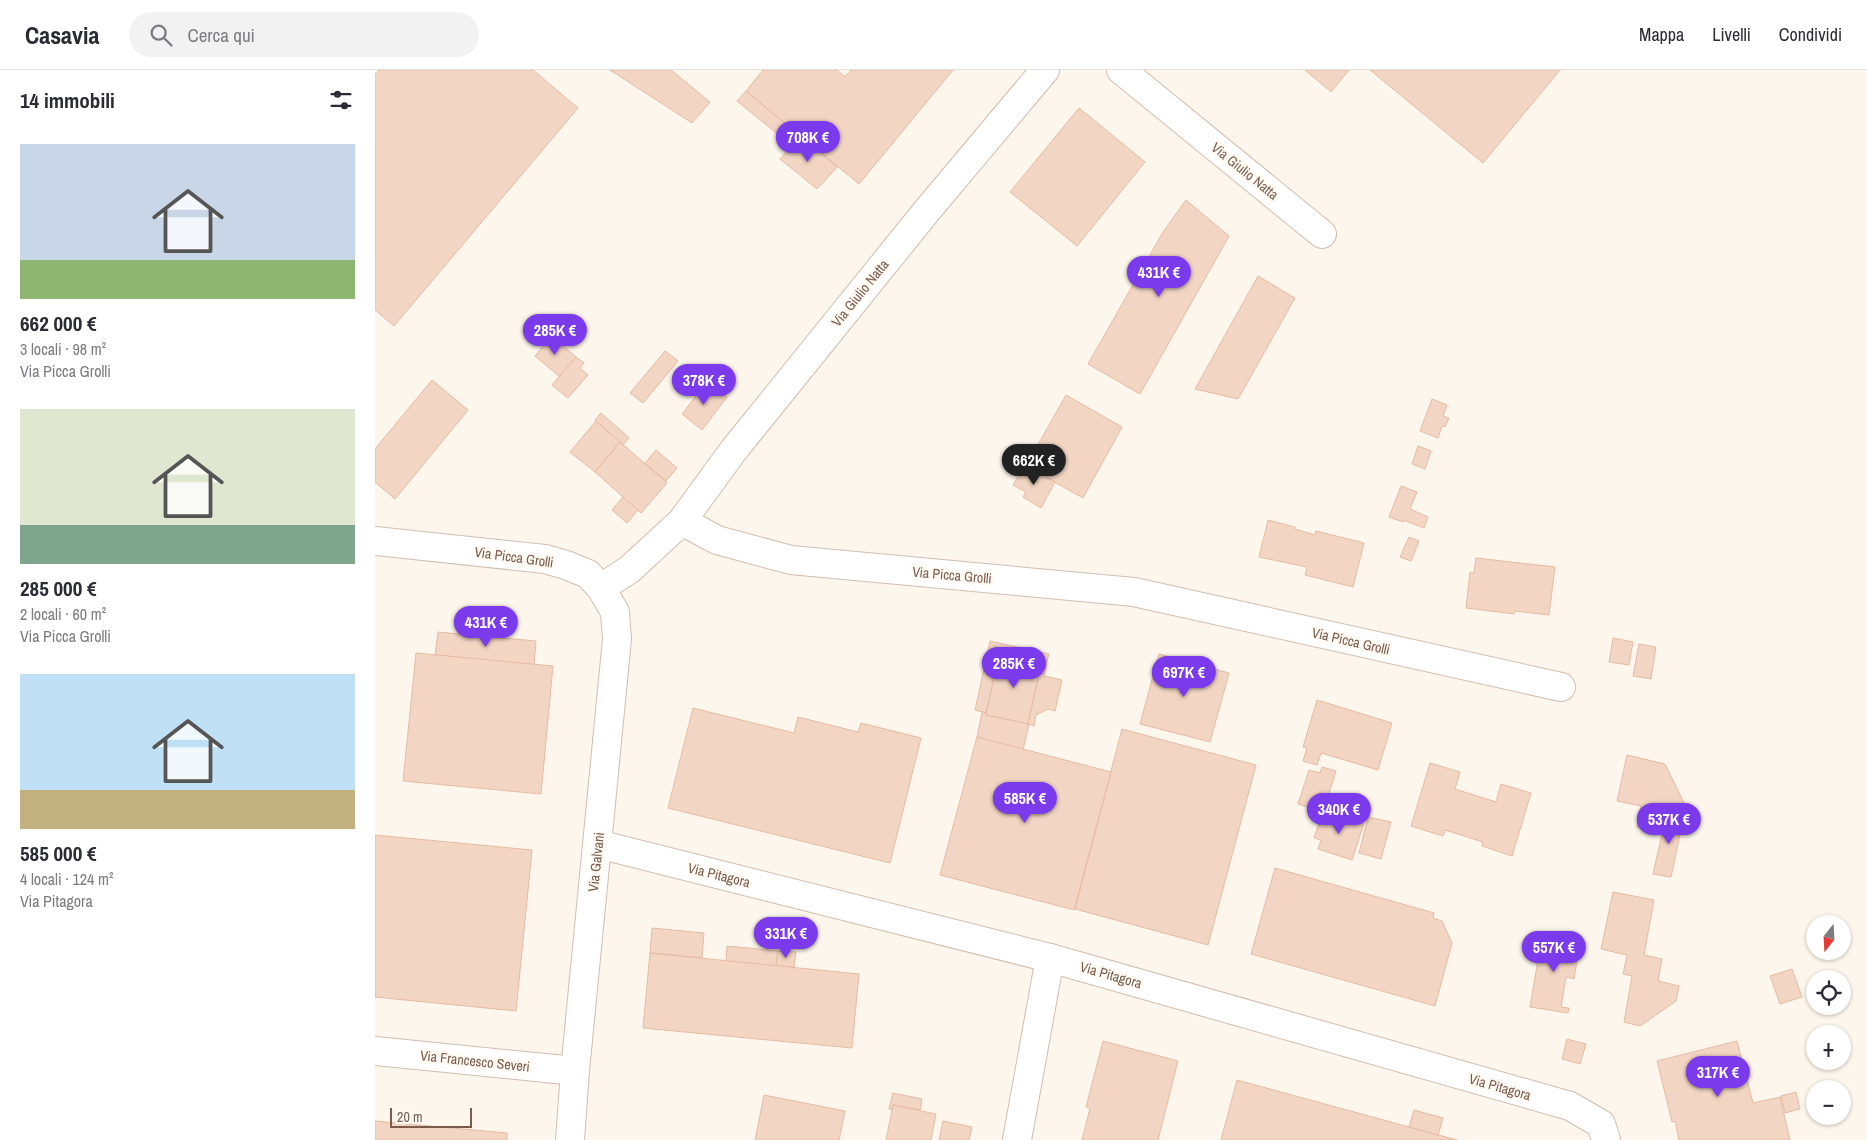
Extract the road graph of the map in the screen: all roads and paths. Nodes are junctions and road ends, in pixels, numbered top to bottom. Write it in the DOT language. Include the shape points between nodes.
graph roads {
  1 [pos="1045,70"];
  2 [pos="1121,70"];
  3 [pos="1322,234"];
  4 [pos="682,521"];
  5 [pos="375,541"];
  6 [pos="601,588"];
  7 [pos="1561,687"];
  8 [pos="598,844"];
  9 [pos="1050,958"];
  10 [pos="375,1050"];
  11 [pos="575,1071"];
  12 [pos="570,1140"];
  13 [pos="1017,1140"];
  14 [pos="1606,1140"];
  1 -- 4 [label="street, Via Giulio Natta" via="776,397"];
  2 -- 3 [label="street, Via Giulio Natta"];
  4 -- 6 [label="street" via="630,569"];
  4 -- 7 [label="street, Via Picca Grolli" via="717,540 791,560 1134,592"];
  5 -- 6 [label="street, Via Picca Grolli" via="545,559 588,574"];
  6 -- 8 [label="street, Via Galvani" via="615,612 617,639"];
  8 -- 9 [label="street, Via Pitagora"];
  8 -- 11 [label="street, Via Galvani"];
  9 -- 13 [label="street"];
  9 -- 14 [label="street, Via Pitagora" via="1570,1106 1601,1124"];
  10 -- 11 [label="street, Via Francesco Severi"];
  11 -- 12 [label="street, Via Galvani"];
}
